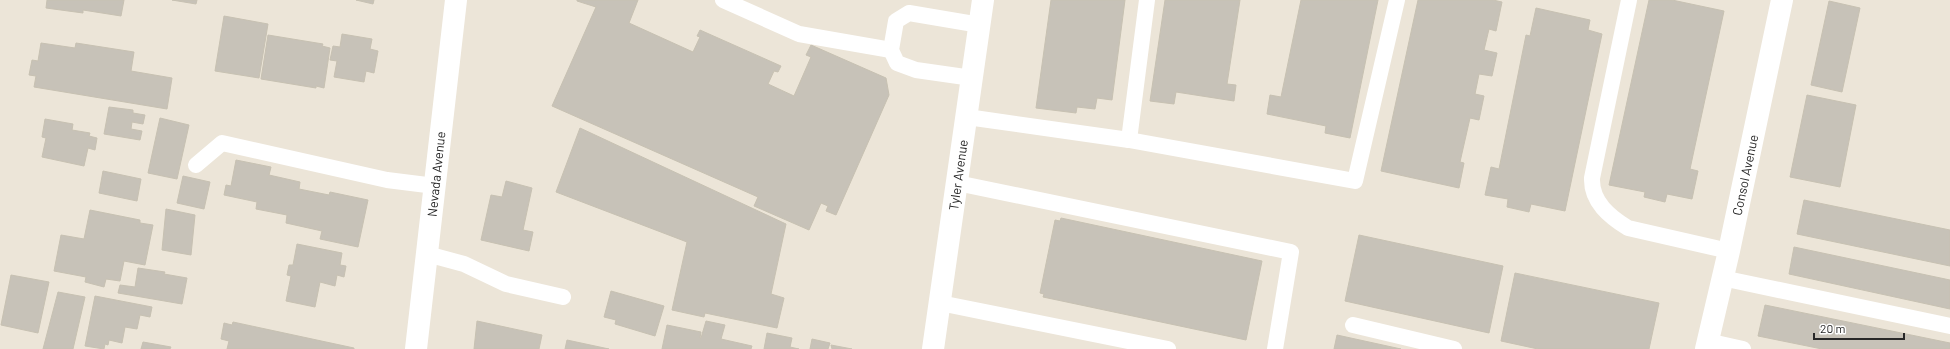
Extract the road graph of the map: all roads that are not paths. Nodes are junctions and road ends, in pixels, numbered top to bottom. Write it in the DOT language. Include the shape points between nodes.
graph roads {
  1 [pos="456,0"];
  2 [pos="723,0"];
  3 [pos="983,0"];
  4 [pos="1147,0"];
  5 [pos="1397,0"];
  6 [pos="1629,0"];
  7 [pos="1782,0"];
  8 [pos="980,25"];
  9 [pos="891,50"];
  10 [pos="972,78"];
  11 [pos="966,117"];
  12 [pos="1129,140"];
  13 [pos="196,165"];
  14 [pos="957,183"];
  15 [pos="435,186"];
  16 [pos="1729,251"];
  17 [pos="427,254"];
  18 [pos="1722,278"];
  19 [pos="563,297"];
  20 [pos="940,303"];
  21 [pos="1353,325"];
  22 [pos="1950,326"];
  23 [pos="1706,345"];
  24 [pos="416,349"];
  25 [pos="933,349"];
  26 [pos="1168,349"];
  27 [pos="1275,349"];
  28 [pos="1454,349"];
  29 [pos="1743,349"];
  1 -- 15 [label="street, Nevada Avenue"];
  2 -- 9 [label="lane" via="799,34"];
  3 -- 8 [label="street, Tyler Avenue"];
  4 -- 12 [label="lane"];
  5 -- 12 [label="lane" via="1356,181"];
  6 -- 16 [label="lane" via="1592,178 1594,193 1603,209 1628,228"];
  7 -- 16 [label="street, Consol Avenue"];
  8 -- 9 [label="lane" via="910,13 896,21"];
  8 -- 10 [label="street, Tyler Avenue"];
  9 -- 10 [label="lane" via="897,63 916,70"];
  10 -- 11 [label="street, Tyler Avenue"];
  11 -- 12 [label="lane"];
  11 -- 14 [label="street, Tyler Avenue"];
  13 -- 15 [label="lane" via="222,143 387,180"];
  14 -- 20 [label="street, Tyler Avenue"];
  14 -- 27 [label="lane" via="1291,252"];
  15 -- 17 [label="street, Nevada Avenue"];
  16 -- 18 [label="street, Consol Avenue"];
  17 -- 19 [label="lane" via="464,264 506,284"];
  17 -- 24 [label="street, Nevada Avenue"];
  18 -- 22 [label="lane"];
  18 -- 23 [label="street, Consol Avenue"];
  20 -- 25 [label="street, Tyler Avenue"];
  20 -- 26 [label="lane"];
  21 -- 28 [label="lane"];
  23 -- 29 [label="lane"];
}
